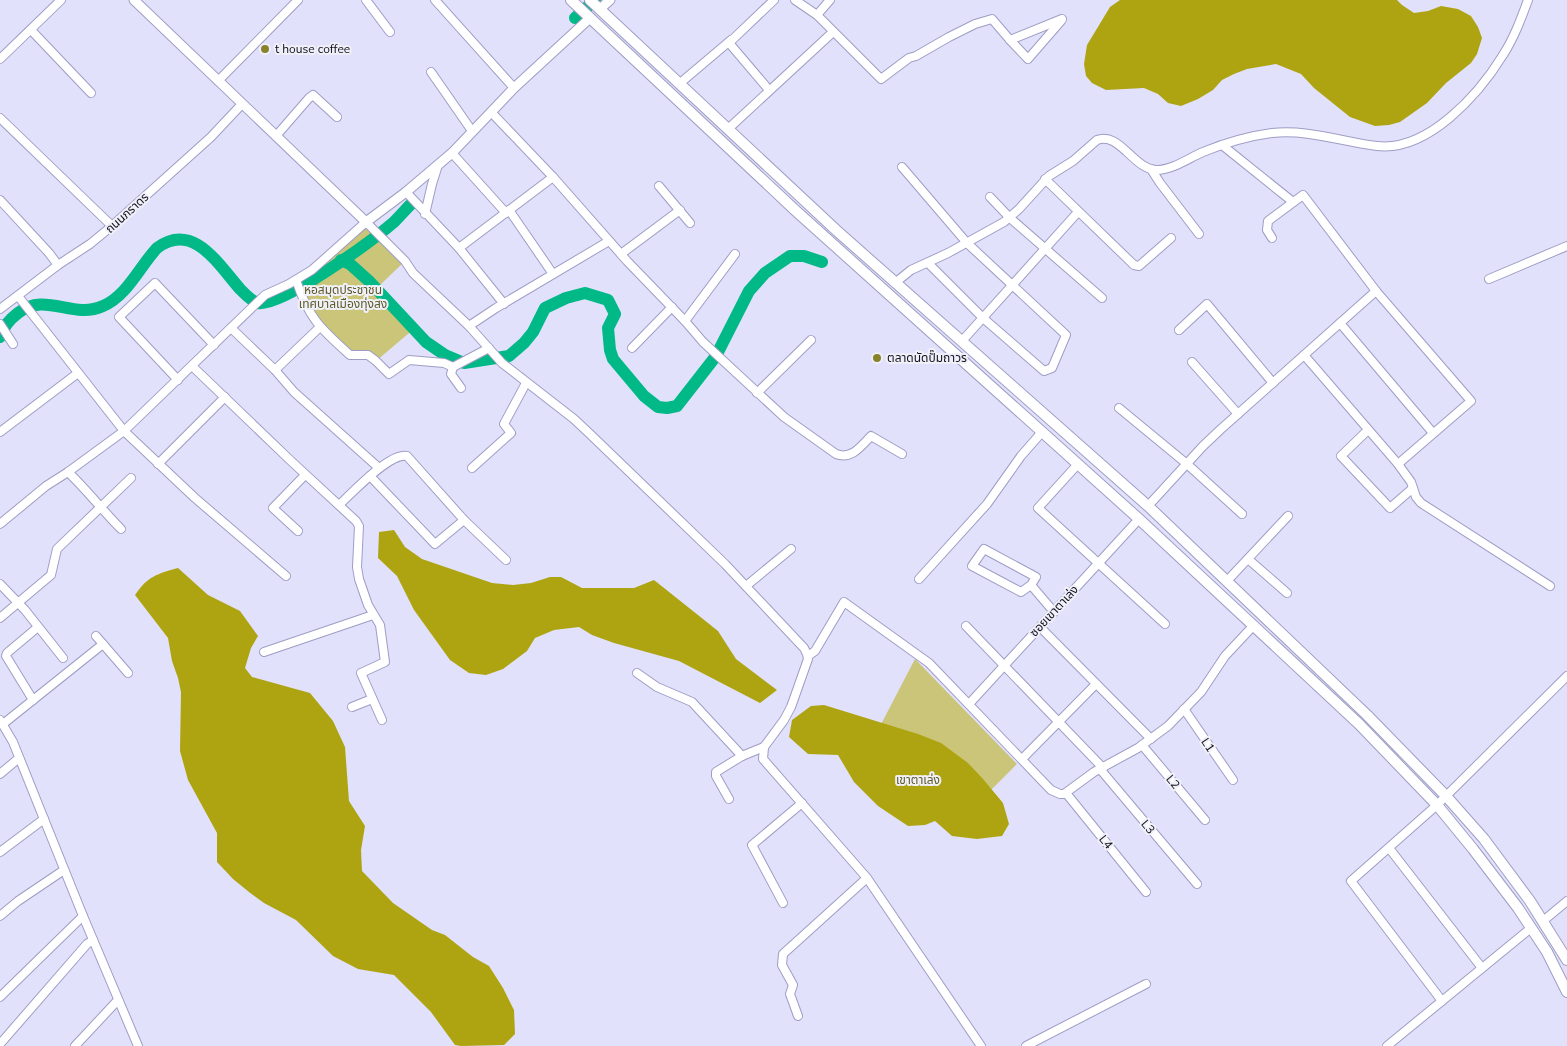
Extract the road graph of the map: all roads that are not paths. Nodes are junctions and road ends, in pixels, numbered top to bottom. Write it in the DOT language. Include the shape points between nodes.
graph roads {
  1 [pos="61,0"];
  2 [pos="134,0"];
  3 [pos="298,0"];
  4 [pos="366,0"];
  5 [pos="435,0"];
  6 [pos="610,0"];
  7 [pos="774,0"];
  8 [pos="795,0"];
  9 [pos="830,0"];
  10 [pos="1528,0"];
  11 [pos="574,3"];
  12 [pos="596,5"];
  13 [pos="817,14"];
  14 [pos="588,16"];
  15 [pos="31,30"];
  16 [pos="390,32"];
  17 [pos="833,32"];
  18 [pos="732,40"];
  19 [pos="1010,40"];
  20 [pos="0,59"];
  21 [pos="431,72"];
  22 [pos="218,81"];
  23 [pos="679,84"];
  24 [pos="514,88"];
  25 [pos="769,90"];
  26 [pos="91,94"];
  27 [pos="242,104"];
  28 [pos="491,112"];
  29 [pos="336,117"];
  30 [pos="0,118"];
  31 [pos="472,130"];
  32 [pos="728,130"];
  33 [pos="276,136"];
  34 [pos="1222,146"];
  35 [pos="452,153"];
  36 [pos="438,165"];
  37 [pos="902,167"];
  38 [pos="1151,169"];
  39 [pos="554,177"];
  40 [pos="1045,179"];
  41 [pos="659,186"];
  42 [pos="409,195"];
  43 [pos="990,197"];
  44 [pos="0,200"];
  45 [pos="1293,202"];
  46 [pos="680,210"];
  47 [pos="423,212"];
  48 [pos="508,212"];
  49 [pos="1078,212"];
  50 [pos="1010,218"];
  51 [pos="366,222"];
  52 [pos="690,223"];
  53 [pos="112,226"];
  54 [pos="1199,234"];
  55 [pos="1171,238"];
  56 [pos="1272,238"];
  57 [pos="609,241"];
  58 [pos="967,243"];
  59 [pos="1567,246"];
  60 [pos="459,248"];
  61 [pos="1045,248"];
  62 [pos="621,254"];
  63 [pos="734,254"];
  64 [pos="928,263"];
  65 [pos="58,265"];
  66 [pos="553,274"];
  67 [pos="1489,279"];
  68 [pos="895,282"];
  69 [pos="297,284"];
  70 [pos="1013,284"];
  71 [pos="1376,291"];
  72 [pos="1102,298"];
  73 [pos="20,299"];
  74 [pos="504,304"];
  75 [pos="672,307"];
  76 [pos="0,309"];
  77 [pos="983,318"];
  78 [pos="685,321"];
  79 [pos="1340,323"];
  80 [pos="0,325"];
  81 [pos="468,326"];
  82 [pos="320,327"];
  83 [pos="231,328"];
  84 [pos="1179,330"];
  85 [pos="811,340"];
  86 [pos="962,341"];
  87 [pos="13,344"];
  88 [pos="214,345"];
  89 [pos="632,348"];
  90 [pos="490,350"];
  91 [pos="1304,355"];
  92 [pos="1192,362"];
  93 [pos="192,366"];
  94 [pos="456,366"];
  95 [pos="275,370"];
  96 [pos="78,374"];
  97 [pos="178,380"];
  98 [pos="526,383"];
  99 [pos="1273,383"];
  100 [pos="461,388"];
  101 [pos="757,393"];
  102 [pos="225,397"];
  103 [pos="1120,408"];
  104 [pos="1238,414"];
  105 [pos="1368,430"];
  106 [pos="124,431"];
  107 [pos="0,432"];
  108 [pos="1042,432"];
  109 [pos="1433,433"];
  110 [pos="902,454"];
  111 [pos="158,464"];
  112 [pos="1078,464"];
  113 [pos="1186,464"];
  114 [pos="1398,464"];
  115 [pos="379,468"];
  116 [pos="472,468"];
  117 [pos="68,472"];
  118 [pos="306,475"];
  119 [pos="370,476"];
  120 [pos="131,478"];
  121 [pos="1413,488"];
  122 [pos="339,505"];
  123 [pos="1148,506"];
  124 [pos="100,508"];
  125 [pos="1242,514"];
  126 [pos="1288,516"];
  127 [pos="1139,519"];
  128 [pos="464,520"];
  129 [pos="0,524"];
  130 [pos="121,529"];
  131 [pos="298,531"];
  132 [pos="791,549"];
  133 [pos="1248,559"];
  134 [pos="506,560"];
  135 [pos="1098,563"];
  136 [pos="286,576"];
  137 [pos="919,579"];
  138 [pos="1227,581"];
  139 [pos="0,584"];
  140 [pos="1031,584"];
  141 [pos="746,586"];
  142 [pos="1550,586"];
  143 [pos="1287,593"];
  144 [pos="18,603"];
  145 [pos="1054,612"];
  146 [pos="373,615"];
  147 [pos="0,618"];
  148 [pos="1165,624"];
  149 [pos="1254,625"];
  150 [pos="38,626"];
  151 [pos="966,626"];
  152 [pos="1040,627"];
  153 [pos="96,636"];
  154 [pos="103,644"];
  155 [pos="264,652"];
  156 [pos="808,656"];
  157 [pos="63,658"];
  158 [pos="1004,666"];
  159 [pos="128,673"];
  160 [pos="637,673"];
  161 [pos="1567,676"];
  162 [pos="1096,684"];
  163 [pos="372,699"];
  164 [pos="33,700"];
  165 [pos="969,704"];
  166 [pos="352,707"];
  167 [pos="1184,709"];
  168 [pos="382,720"];
  169 [pos="1,722"];
  170 [pos="1058,722"];
  171 [pos="1151,740"];
  172 [pos="1142,745"];
  173 [pos="764,747"];
  174 [pos="742,756"];
  175 [pos="19,758"];
  176 [pos="1022,759"];
  177 [pos="1101,768"];
  178 [pos="0,774"];
  179 [pos="1233,780"];
  180 [pos="1066,793"];
  181 [pos="1446,796"];
  182 [pos="729,799"];
  183 [pos="802,803"];
  184 [pos="1437,806"];
  185 [pos="44,819"];
  186 [pos="1205,820"];
  187 [pos="1389,848"];
  188 [pos="0,852"];
  189 [pos="64,870"];
  190 [pos="867,878"];
  191 [pos="1196,884"];
  192 [pos="1146,892"];
  193 [pos="1567,901"];
  194 [pos="783,903"];
  195 [pos="0,916"];
  196 [pos="83,916"];
  197 [pos="1543,921"];
  198 [pos="1531,928"];
  199 [pos="93,940"];
  200 [pos="1567,960"];
  201 [pos="1482,968"];
  202 [pos="1146,984"];
  203 [pos="1567,992"];
  204 [pos="0,997"];
  205 [pos="118,1000"];
  206 [pos="1442,1001"];
  207 [pos="798,1016"];
  208 [pos="0,1044"];
  209 [pos="75,1046"];
  210 [pos="138,1046"];
  211 [pos="981,1046"];
  212 [pos="1026,1046"];
  213 [pos="1387,1046"];
  1 -- 15 [label="street"];
  2 -- 22 [label="street"];
  3 -- 22 [label="street"];
  4 -- 16 [label="street"];
  5 -- 24 [label="street"];
  6 -- 12 [label="street"];
  7 -- 18 [label="street"];
  8 -- 13 [label="street"];
  9 -- 13 [label="street"];
  10 -- 34 [label="street" via="1504,54 1488,77 1450,116 1417,139 1394,146 1378,146 1288,132 1252,136"];
  11 -- 14 [label="main road"];
  12 -- 14 [label="main road"];
  12 -- 23 [label="main road"];
  13 -- 17 [label="street"];
  14 -- 24 [label="street"];
  14 -- 108 [label="main road" via="796,211"];
  15 -- 20 [label="street"];
  15 -- 26 [label="street"];
  17 -- 19 [label="street" via="881,79 909,58 975,24 992,19"];
  17 -- 25 [label="street"];
  18 -- 23 [label="street"];
  18 -- 25 [label="street" via="731,46"];
  19 -- 19 [label="street" via="1028,59 1062,19 1018,36"];
  21 -- 31 [label="street"];
  22 -- 27 [label="street"];
  23 -- 32 [label="main road"];
  24 -- 28 [label="street"];
  25 -- 32 [label="street"];
  27 -- 33 [label="street"];
  27 -- 53 [label="street, ถนนภราดร"];
  28 -- 31 [label="street"];
  28 -- 39 [label="street"];
  29 -- 33 [label="street" via="314,95"];
  30 -- 53 [label="street"];
  31 -- 35 [label="street"];
  32 -- 68 [label="main road"];
  33 -- 51 [label="street"];
  34 -- 38 [label="street" via="1170,167"];
  34 -- 45 [label="street"];
  35 -- 36 [label="street"];
  35 -- 48 [label="street"];
  36 -- 42 [label="street"];
  36 -- 47 [label="street"];
  37 -- 58 [label="street"];
  38 -- 40 [label="street" via="1110,138 1102,138 1065,168"];
  38 -- 54 [label="street"];
  39 -- 48 [label="street"];
  39 -- 57 [label="street"];
  40 -- 49 [label="street"];
  40 -- 50 [label="street"];
  41 -- 46 [label="street"];
  42 -- 47 [label="street"];
  42 -- 51 [label="street"];
  43 -- 50 [label="street"];
  44 -- 65 [label="street"];
  45 -- 56 [label="street" via="1268,221 1267,230"];
  45 -- 71 [label="street" via="1303,195"];
  46 -- 52 [label="street"];
  46 -- 62 [label="street"];
  47 -- 60 [label="street"];
  48 -- 60 [label="street"];
  48 -- 66 [label="street"];
  49 -- 55 [label="street" via="1137,266"];
  49 -- 61 [label="street"];
  50 -- 58 [label="street"];
  50 -- 61 [label="street"];
  51 -- 69 [label="street"];
  51 -- 81 [label="street"];
  53 -- 65 [label="street, ถนนภราดร"];
  57 -- 62 [label="street"];
  57 -- 66 [label="street"];
  58 -- 64 [label="street"];
  58 -- 70 [label="street"];
  59 -- 67 [label="street"];
  60 -- 74 [label="street"];
  61 -- 70 [label="street"];
  61 -- 72 [label="street"];
  62 -- 75 [label="street"];
  63 -- 78 [label="street"];
  64 -- 68 [label="street"];
  64 -- 77 [label="street"];
  65 -- 73 [label="street, ถนนภราดร"];
  66 -- 74 [label="street"];
  68 -- 86 [label="main road"];
  69 -- 82 [label="street"];
  69 -- 83 [label="street" via="265,296"];
  70 -- 77 [label="street"];
  70 -- 77 [label="street" via="1066,335 1052,368 1044,371"];
  71 -- 79 [label="street"];
  71 -- 109 [label="street" via="1471,401"];
  73 -- 76 [label="street, ถนนภราดร"];
  73 -- 96 [label="street"];
  74 -- 81 [label="street"];
  75 -- 78 [label="street"];
  75 -- 89 [label="street"];
  77 -- 86 [label="street"];
  78 -- 101 [label="street"];
  79 -- 91 [label="street"];
  79 -- 109 [label="street"];
  80 -- 87 [label="street"];
  81 -- 90 [label="street"];
  82 -- 94 [label="street" via="350,355 368,355 389,374 409,360"];
  82 -- 95 [label="street"];
  83 -- 88 [label="street"];
  83 -- 95 [label="street"];
  84 -- 99 [label="street" via="1207,304"];
  85 -- 101 [label="street"];
  86 -- 123 [label="main road"];
  88 -- 93 [label="street"];
  88 -- 97 [label="street" via="155,283 119,317"];
  90 -- 94 [label="street"];
  90 -- 98 [label="street"];
  91 -- 99 [label="street"];
  91 -- 105 [label="street"];
  92 -- 104 [label="street"];
  93 -- 97 [label="street"];
  93 -- 102 [label="street"];
  94 -- 100 [label="street" via="451,374"];
  95 -- 115 [label="street" via="294,392"];
  96 -- 106 [label="street"];
  96 -- 107 [label="street"];
  97 -- 106 [label="street"];
  98 -- 116 [label="street" via="504,424 511,433"];
  98 -- 141 [label="street" via="592,435"];
  99 -- 104 [label="street"];
  101 -- 110 [label="street" via="784,417 842,456 850,455 871,436"];
  102 -- 111 [label="street"];
  102 -- 118 [label="street"];
  103 -- 113 [label="street"];
  104 -- 113 [label="street"];
  105 -- 114 [label="street"];
  105 -- 121 [label="street" via="1341,456 1390,508"];
  106 -- 111 [label="street"];
  106 -- 117 [label="street"];
  108 -- 112 [label="main road"];
  108 -- 137 [label="street" via="987,504"];
  109 -- 114 [label="street"];
  111 -- 136 [label="street"];
  112 -- 127 [label="main road"];
  112 -- 135 [label="street" via="1038,508"];
  113 -- 123 [label="street"];
  113 -- 125 [label="street"];
  114 -- 121 [label="street"];
  115 -- 119 [label="street"];
  115 -- 128 [label="street" via="407,456"];
  117 -- 124 [label="street"];
  117 -- 129 [label="street"];
  118 -- 122 [label="street"];
  118 -- 131 [label="street" via="273,508"];
  119 -- 122 [label="street"];
  119 -- 128 [label="street" via="435,544"];
  120 -- 124 [label="street"];
  121 -- 142 [label="street" via="1421,503"];
  122 -- 146 [label="street" via="359,526 357,567 364,596"];
  123 -- 138 [label="main road"];
  124 -- 130 [label="street"];
  124 -- 144 [label="street" via="57,548 52,575"];
  126 -- 133 [label="street"];
  127 -- 135 [label="street, ซอยเขาตาเล่ง"];
  127 -- 149 [label="main road"];
  128 -- 134 [label="street"];
  132 -- 141 [label="street"];
  133 -- 138 [label="street"];
  133 -- 143 [label="street"];
  135 -- 145 [label="street, ซอยเขาตาเล่ง"];
  135 -- 148 [label="street"];
  138 -- 181 [label="main road"];
  139 -- 144 [label="street"];
  140 -- 140 [label="street" via="1036,577 984,549 972,566 1022,592"];
  140 -- 145 [label="street"];
  141 -- 156 [label="street" via="798,640"];
  144 -- 147 [label="street"];
  144 -- 150 [label="street"];
  145 -- 152 [label="street, ซอยเขาตาเล่ง"];
  146 -- 155 [label="street"];
  146 -- 163 [label="street" via="380,625 385,662 361,673"];
  149 -- 167 [label="street"];
  149 -- 184 [label="main road" via="1359,724"];
  150 -- 157 [label="street"];
  150 -- 164 [label="street" via="6,656"];
  151 -- 158 [label="street, L3"];
  152 -- 158 [label="street, ซอยเขาตาเล่ง"];
  152 -- 162 [label="street"];
  153 -- 154 [label="street"];
  154 -- 159 [label="street"];
  154 -- 164 [label="street"];
  156 -- 165 [label="street" via="815,651 844,602 919,655"];
  156 -- 173 [label="street" via="784,720"];
  158 -- 165 [label="street, ซอยเขาตาเล่ง"];
  158 -- 170 [label="street, L3"];
  160 -- 174 [label="street" via="657,687 692,702"];
  161 -- 181 [label="street"];
  162 -- 170 [label="street"];
  162 -- 171 [label="street"];
  163 -- 166 [label="street"];
  163 -- 168 [label="street"];
  164 -- 169 [label="street"];
  165 -- 176 [label="street"];
  167 -- 171 [label="street"];
  167 -- 179 [label="street, L1"];
  169 -- 175 [label="street"];
  170 -- 176 [label="street"];
  170 -- 177 [label="street, L3"];
  171 -- 172 [label="street"];
  172 -- 177 [label="street"];
  172 -- 186 [label="street, L2"];
  173 -- 174 [label="street"];
  173 -- 183 [label="street" via="764,759"];
  174 -- 182 [label="street" via="716,772"];
  175 -- 178 [label="street"];
  175 -- 185 [label="street"];
  176 -- 180 [label="street" via="1051,790"];
  177 -- 180 [label="street"];
  177 -- 191 [label="street, L3"];
  180 -- 192 [label="street, L4"];
  181 -- 184 [label="street"];
  181 -- 197 [label="main road" via="1484,839"];
  183 -- 190 [label="street"];
  183 -- 194 [label="street" via="752,845"];
  184 -- 187 [label="street"];
  184 -- 198 [label="main road"];
  185 -- 188 [label="street"];
  185 -- 189 [label="street"];
  187 -- 201 [label="street"];
  187 -- 206 [label="street" via="1351,881"];
  189 -- 195 [label="street"];
  189 -- 196 [label="street"];
  190 -- 207 [label="street" via="783,954 782,965 793,985 790,994"];
  190 -- 211 [label="street"];
  193 -- 197 [label="street"];
  196 -- 199 [label="street"];
  196 -- 204 [label="street"];
  197 -- 200 [label="main road"];
  198 -- 201 [label="street"];
  198 -- 203 [label="main road"];
  199 -- 205 [label="street"];
  199 -- 208 [label="street"];
  201 -- 206 [label="street"];
  202 -- 212 [label="street"];
  205 -- 209 [label="street"];
  205 -- 210 [label="street"];
  206 -- 213 [label="street"];
}
